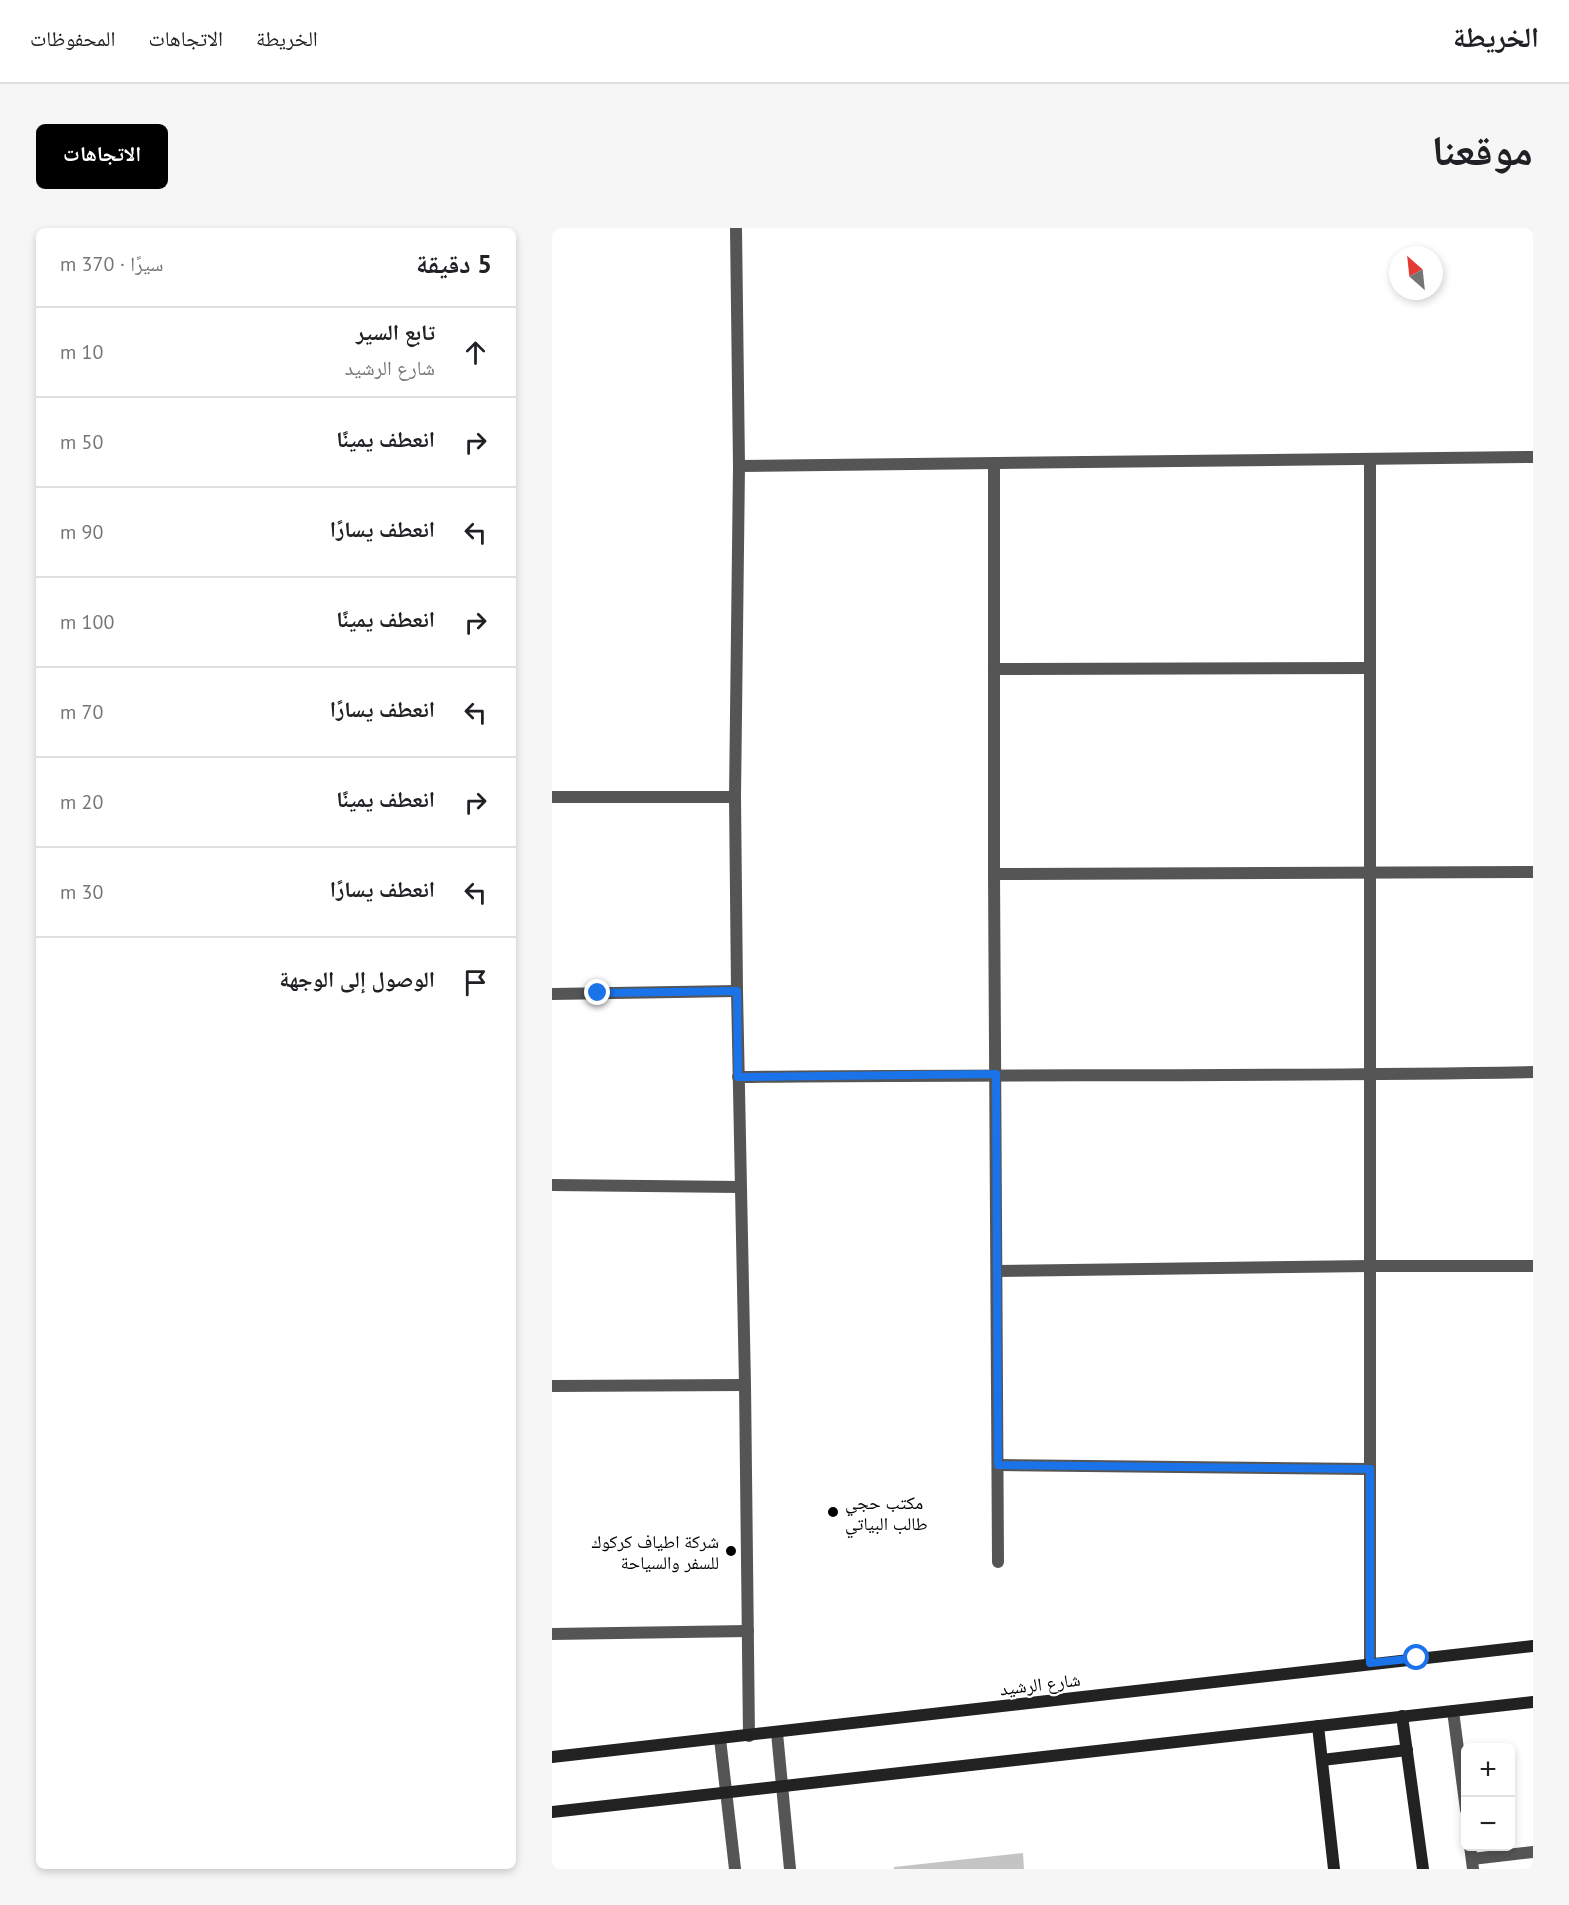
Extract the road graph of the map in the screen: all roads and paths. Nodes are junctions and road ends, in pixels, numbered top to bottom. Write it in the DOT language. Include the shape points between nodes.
graph roads {
  1 [pos="736,228"];
  2 [pos="1533,457"];
  3 [pos="1370,459"];
  4 [pos="994,463"];
  5 [pos="739,466"];
  6 [pos="995,669"];
  7 [pos="1370,669"];
  8 [pos="552,797"];
  9 [pos="735,798"];
  10 [pos="1533,872"];
  11 [pos="1370,873"];
  12 [pos="994,874"];
  13 [pos="737,991"];
  14 [pos="552,994"];
  15 [pos="1533,1072"];
  16 [pos="996,1074"];
  17 [pos="1370,1075"];
  18 [pos="738,1077"];
  19 [pos="552,1185"];
  20 [pos="740,1187"];
  21 [pos="1370,1266"];
  22 [pos="1533,1266"];
  23 [pos="997,1271"];
  24 [pos="745,1385"];
  25 [pos="552,1386"];
  26 [pos="998,1465"];
  27 [pos="1370,1469"];
  28 [pos="998,1562"];
  29 [pos="748,1631"];
  30 [pos="552,1634"];
  31 [pos="1533,1646"];
  32 [pos="1370,1663"];
  33 [pos="1533,1702"];
  34 [pos="1453,1711"];
  35 [pos="1402,1716"];
  36 [pos="1318,1726"];
  37 [pos="777,1733"];
  38 [pos="749,1736"];
  39 [pos="720,1739"];
  40 [pos="1407,1750"];
  41 [pos="552,1757"];
  42 [pos="1322,1761"];
  43 [pos="781,1787"];
  44 [pos="725,1792"];
  45 [pos="1464,1797"];
  46 [pos="552,1812"];
  47 [pos="1533,1852"];
  48 [pos="1472,1858"];
  49 [pos="735,1869"];
  50 [pos="790,1869"];
  51 [pos="1334,1869"];
  52 [pos="1423,1869"];
  1 -- 5 [label="street"];
  2 -- 3 [label="street"];
  3 -- 4 [label="street"];
  3 -- 7 [label="street"];
  4 -- 5 [label="street"];
  4 -- 6 [label="street"];
  5 -- 9 [label="street"];
  6 -- 7 [label="street"];
  6 -- 12 [label="street"];
  7 -- 11 [label="street"];
  8 -- 9 [label="street"];
  9 -- 13 [label="street"];
  10 -- 11 [label="street"];
  11 -- 12 [label="street"];
  11 -- 17 [label="street"];
  12 -- 16 [label="street"];
  13 -- 14 [label="street"];
  13 -- 18 [label="street"];
  15 -- 17 [label="street"];
  16 -- 17 [label="street"];
  16 -- 18 [label="street"];
  16 -- 23 [label="street"];
  17 -- 21 [label="street"];
  18 -- 20 [label="street"];
  19 -- 20 [label="street"];
  20 -- 24 [label="street"];
  21 -- 22 [label="street"];
  21 -- 23 [label="street"];
  21 -- 27 [label="street"];
  23 -- 26 [label="street"];
  24 -- 25 [label="street"];
  24 -- 29 [label="street"];
  26 -- 27 [label="street"];
  26 -- 28 [label="street"];
  27 -- 32 [label="street"];
  29 -- 30 [label="street"];
  29 -- 38 [label="street"];
  31 -- 32 [label="main road, شارع الرشيد"];
  32 -- 37 [label="main road, شارع الرشيد"];
  33 -- 34 [label="main road"];
  34 -- 35 [label="main road"];
  34 -- 45 [label="street"];
  35 -- 36 [label="main road"];
  35 -- 40 [label="main road"];
  36 -- 42 [label="main road"];
  36 -- 43 [label="main road"];
  37 -- 38 [label="main road, شارع الرشيد"];
  37 -- 43 [label="street"];
  38 -- 39 [label="main road, شارع الرشيد"];
  39 -- 41 [label="main road, شارع الرشيد"];
  39 -- 44 [label="street"];
  40 -- 42 [label="main road"];
  40 -- 52 [label="main road"];
  42 -- 51 [label="main road"];
  43 -- 44 [label="main road"];
  43 -- 50 [label="street"];
  44 -- 46 [label="main road"];
  44 -- 49 [label="street"];
  47 -- 48 [label="street"];
}
